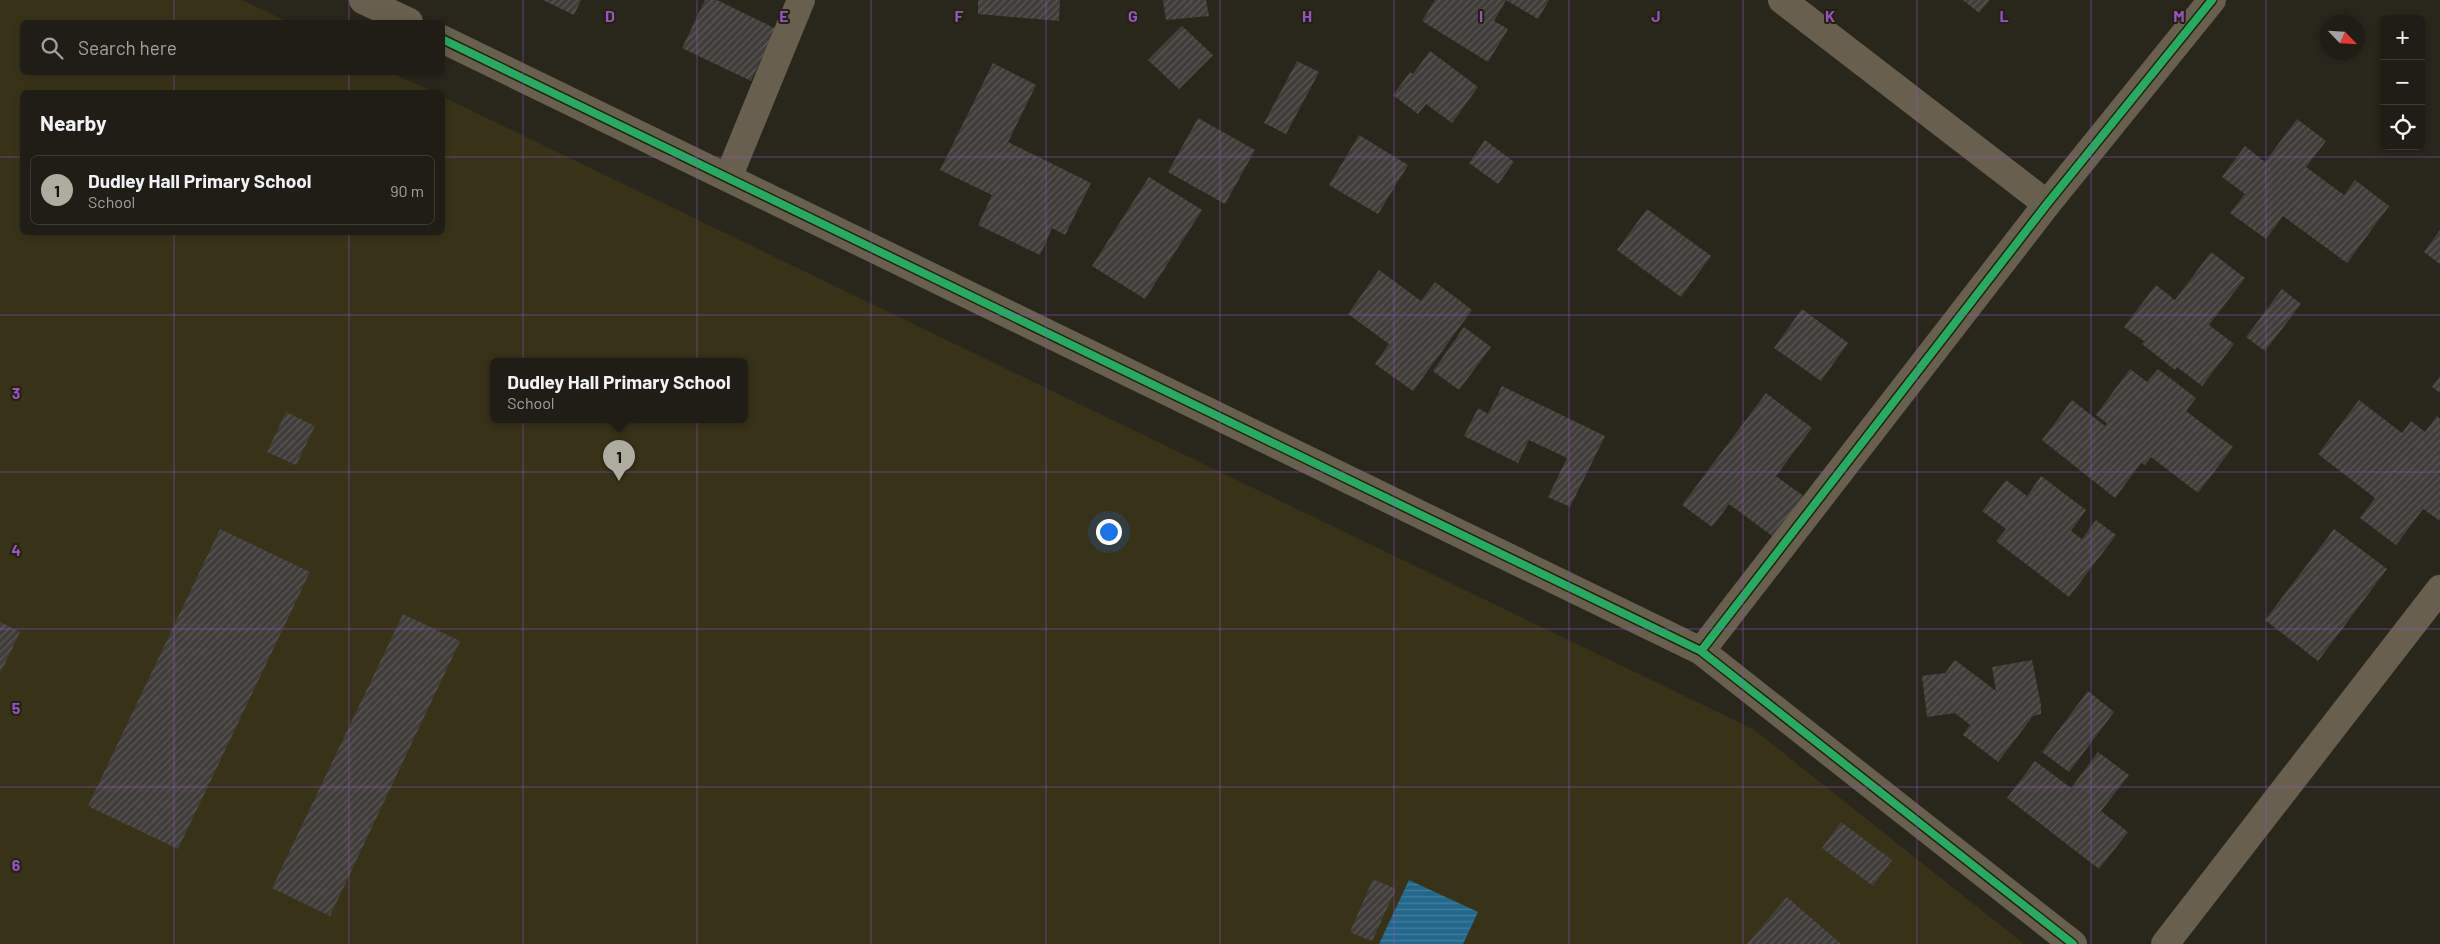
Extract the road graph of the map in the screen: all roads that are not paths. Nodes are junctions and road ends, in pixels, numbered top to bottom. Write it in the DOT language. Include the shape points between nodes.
graph roads {
  1 [pos="362,0"];
  2 [pos="801,0"];
  3 [pos="1782,0"];
  4 [pos="2212,0"];
  5 [pos="405,20"];
  6 [pos="445,40"];
  7 [pos="728,178"];
  8 [pos="2047,204"];
  9 [pos="2440,589"];
  10 [pos="1701,651"];
  11 [pos="2072,944"];
  12 [pos="2165,944"];
  1 -- 5 [label="street"];
  2 -- 7 [label="street"];
  3 -- 8 [label="street"];
  4 -- 8 [label="street"];
  6 -- 7 [label="street"];
  7 -- 10 [label="street"];
  8 -- 10 [label="street"];
  9 -- 12 [label="street"];
  10 -- 11 [label="street"];
}
